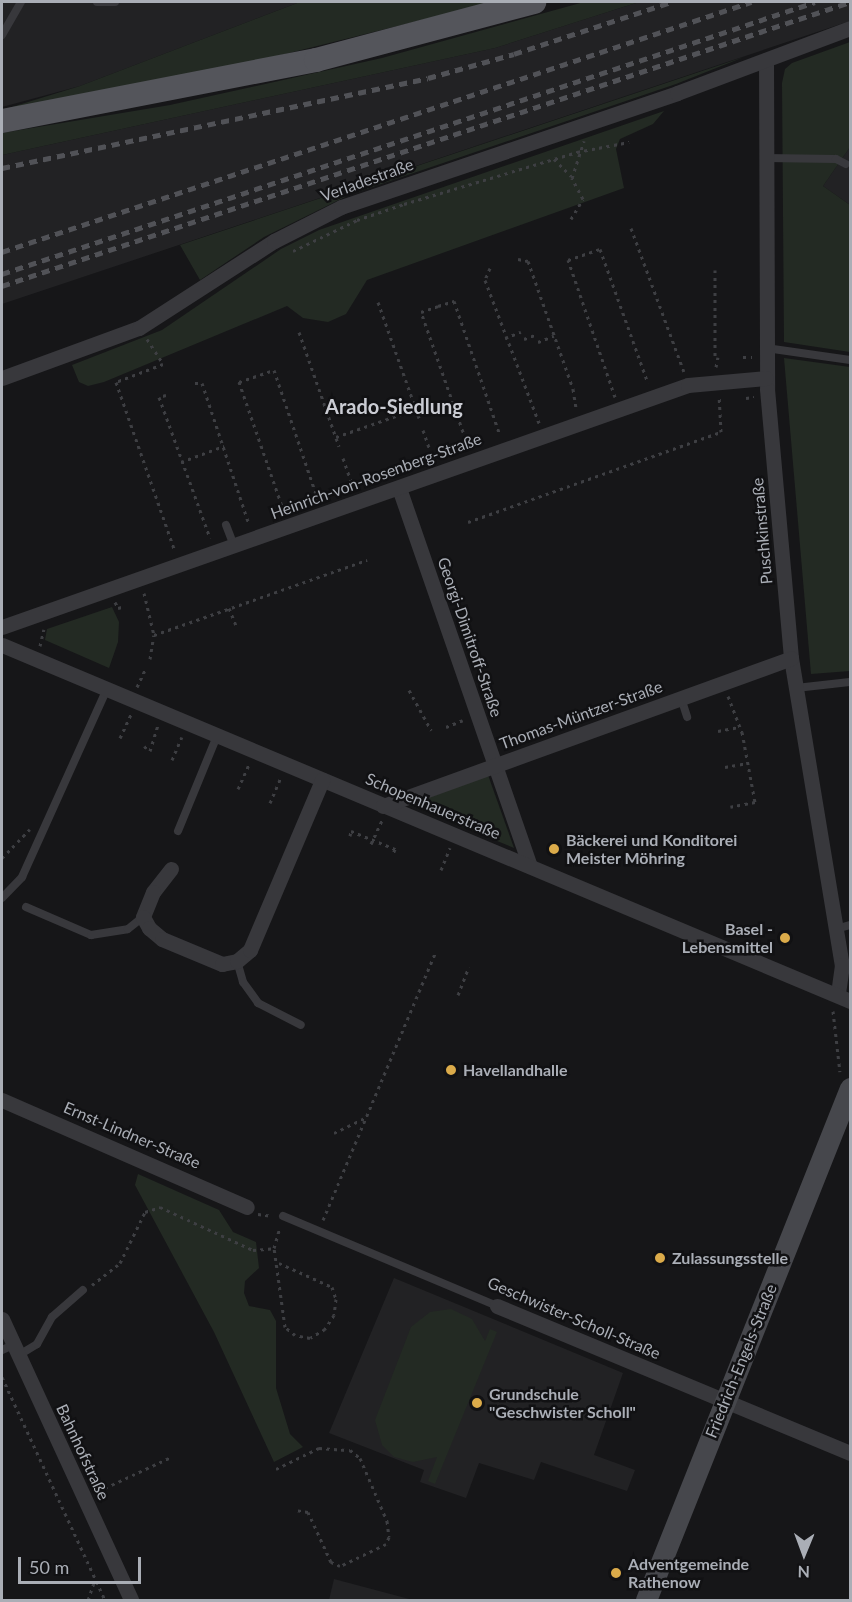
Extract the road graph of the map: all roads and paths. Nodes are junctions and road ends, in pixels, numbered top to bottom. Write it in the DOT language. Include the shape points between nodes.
graph roads {
  1 [pos="21,2"];
  2 [pos="97,2"];
  3 [pos="115,2"];
  4 [pos="534,2"];
  5 [pos="850,28"];
  6 [pos="2,35"];
  7 [pos="766,60"];
  8 [pos="2,121"];
  9 [pos="629,142"];
  10 [pos="577,152"];
  11 [pos="766,158"];
  12 [pos="554,159"];
  13 [pos="846,164"];
  14 [pos="572,178"];
  15 [pos="571,219"];
  16 [pos="631,228"];
  17 [pos="288,253"];
  18 [pos="518,259"];
  19 [pos="490,268"];
  20 [pos="715,270"];
  21 [pos="378,303"];
  22 [pos="139,328"];
  23 [pos="299,332"];
  24 [pos="521,332"];
  25 [pos="536,335"];
  26 [pos="554,336"];
  27 [pos="505,338"];
  28 [pos="524,339"];
  29 [pos="538,342"];
  30 [pos="766,348"];
  31 [pos="850,360"];
  32 [pos="716,367"];
  33 [pos="685,373"];
  34 [pos="2,378"];
  35 [pos="766,378"];
  36 [pos="195,383"];
  37 [pos="649,385"];
  38 [pos="166,394"];
  39 [pos="719,396"];
  40 [pos="615,397"];
  41 [pos="416,409"];
  42 [pos="576,410"];
  43 [pos="419,418"];
  44 [pos="539,423"];
  45 [pos="423,430"];
  46 [pos="501,436"];
  47 [pos="336,437"];
  48 [pos="225,446"];
  49 [pos="339,446"];
  50 [pos="469,448"];
  51 [pos="343,458"];
  52 [pos="432,458"];
  53 [pos="181,462"];
  54 [pos="352,484"];
  55 [pos="399,488"];
  56 [pos="319,501"];
  57 [pos="285,513"];
  58 [pos="468,522"];
  59 [pos="248,523"];
  60 [pos="226,525"];
  61 [pos="209,537"];
  62 [pos="234,546"];
  63 [pos="176,552"];
  64 [pos="367,560"];
  65 [pos="143,591"];
  66 [pos="115,601"];
  67 [pos="122,607"];
  68 [pos="229,609"];
  69 [pos="236,625"];
  70 [pos="2,627"];
  71 [pos="154,635"];
  72 [pos="2,645"];
  73 [pos="791,658"];
  74 [pos="150,659"];
  75 [pos="724,682"];
  76 [pos="850,682"];
  77 [pos="796,688"];
  78 [pos="107,689"];
  79 [pos="410,690"];
  80 [pos="681,698"];
  81 [pos="136,701"];
  82 [pos="164,713"];
  83 [pos="687,717"];
  84 [pos="188,723"];
  85 [pos="738,727"];
  86 [pos="431,730"];
  87 [pos="718,731"];
  88 [pos="217,736"];
  89 [pos="120,738"];
  90 [pos="149,745"];
  91 [pos="144,748"];
  92 [pos="150,751"];
  93 [pos="255,752"];
  94 [pos="172,760"];
  95 [pos="748,763"];
  96 [pos="287,765"];
  97 [pos="496,765"];
  98 [pos="726,767"];
  99 [pos="322,780"];
  100 [pos="238,789"];
  101 [pos="270,803"];
  102 [pos="385,807"];
  103 [pos="730,807"];
  104 [pos="47,823"];
  105 [pos="178,831"];
  106 [pos="350,836"];
  107 [pos="455,836"];
  108 [pos="372,842"];
  109 [pos="393,854"];
  110 [pos="2,858"];
  111 [pos="530,866"];
  112 [pos="171,869"];
  113 [pos="441,870"];
  114 [pos="2,898"];
  115 [pos="26,907"];
  116 [pos="143,917"];
  117 [pos="843,927"];
  118 [pos="435,953"];
  119 [pos="237,961"];
  120 [pos="470,967"];
  121 [pos="458,995"];
  122 [pos="844,998"];
  123 [pos="301,1025"];
  124 [pos="846,1093"];
  125 [pos="2,1100"];
  126 [pos="366,1117"];
  127 [pos="334,1133"];
  128 [pos="247,1207"];
  129 [pos="283,1216"];
  130 [pos="318,1231"];
  131 [pos="274,1248"];
  132 [pos="279,1263"];
  133 [pos="83,1290"];
  134 [pos="497,1306"];
  135 [pos="2,1319"];
  136 [pos="11,1350"];
  137 [pos="2,1377"];
  138 [pos="725,1401"];
  139 [pos="850,1454"];
  140 [pos="169,1458"];
  141 [pos="276,1469"];
  142 [pos="105,1488"];
  143 [pos="296,1510"];
  144 [pos="95,1578"];
  145 [pos="88,1600"];
  146 [pos="105,1600"];
  147 [pos="131,1600"];
  148 [pos="646,1600"];
  1 -- 6 [label="lane"];
  2 -- 3 [label="lane"];
  4 -- 8 [label="main road" via="316,60"];
  5 -- 7 [label="street, Verladestraße"];
  7 -- 11 [label="street, Puschkinstraße"];
  7 -- 22 [label="street, Verladestraße" via="341,207 274,241"];
  9 -- 10 [label="path"];
  10 -- 12 [label="path"];
  10 -- 14 [label="path"];
  11 -- 13 [label="lane" via="837,159"];
  11 -- 30 [label="street, Puschkinstraße"];
  12 -- 14 [label="path"];
  12 -- 17 [label="path" via="357,220"];
  14 -- 15 [label="path" via="583,199"];
  16 -- 33 [label="path"];
  18 -- 26 [label="path" via="528,261"];
  19 -- 27 [label="path" via="485,280"];
  20 -- 32 [label="path"];
  21 -- 41 [label="path"];
  22 -- 34 [label="street, Verladestraße"];
  22 -- 63 [label="path" via="163,364 116,382"];
  23 -- 47 [label="path"];
  24 -- 27 [label="path"];
  25 -- 28 [label="path"];
  26 -- 29 [label="path"];
  26 -- 42 [label="path"];
  27 -- 44 [label="path"];
  30 -- 31 [label="lane"];
  30 -- 35 [label="street, Puschkinstraße"];
  35 -- 55 [label="street, Heinrich-von-Rosenberg-Straße" via="688,385"];
  35 -- 73 [label="street, Puschkinstraße"];
  36 -- 48 [label="path" via="202,382"];
  37 -- 40 [label="path" via="600,249 568,260"];
  38 -- 53 [label="path" via="159,397"];
  39 -- 58 [label="path" via="721,432"];
  41 -- 43 [label="path"];
  41 -- 47 [label="path"];
  45 -- 52 [label="path"];
  46 -- 50 [label="path" via="454,301 421,312"];
  47 -- 49 [label="path"];
  48 -- 53 [label="path"];
  48 -- 59 [label="path"];
  51 -- 54 [label="path"];
  53 -- 61 [label="path"];
  55 -- 62 [label="street, Heinrich-von-Rosenberg-Straße"];
  55 -- 97 [label="street, Georgi-Dimitroff-Straße"];
  56 -- 57 [label="path" via="274,370 239,382"];
  60 -- 62 [label="lane"];
  62 -- 70 [label="street, Heinrich-von-Rosenberg-Straße"];
  64 -- 68 [label="path"];
  65 -- 71 [label="path"];
  66 -- 67 [label="path" via="118,608"];
  68 -- 69 [label="path"];
  68 -- 71 [label="path"];
  71 -- 74 [label="path"];
  72 -- 78 [label="street, Schopenhauerstraße"];
  73 -- 75 [label="street, Thomas-Müntzer-Straße"];
  73 -- 77 [label="street, Puschkinstraße"];
  75 -- 80 [label="street, Thomas-Müntzer-Straße"];
  75 -- 85 [label="path"];
  76 -- 77 [label="lane"];
  77 -- 117 [label="street, Puschkinstraße"];
  78 -- 81 [label="street, Schopenhauerstraße"];
  78 -- 104 [label="lane"];
  79 -- 86 [label="path"];
  80 -- 83 [label="lane"];
  80 -- 97 [label="street, Thomas-Müntzer-Straße"];
  81 -- 82 [label="street, Schopenhauerstraße"];
  81 -- 89 [label="path"];
  82 -- 84 [label="street, Schopenhauerstraße"];
  82 -- 90 [label="path"];
  84 -- 88 [label="street, Schopenhauerstraße"];
  84 -- 94 [label="path"];
  85 -- 87 [label="path"];
  85 -- 95 [label="path"];
  88 -- 93 [label="street, Schopenhauerstraße"];
  88 -- 105 [label="lane"];
  90 -- 91 [label="path"];
  90 -- 92 [label="path"];
  93 -- 96 [label="street, Schopenhauerstraße"];
  93 -- 100 [label="path"];
  95 -- 98 [label="path"];
  95 -- 103 [label="path" via="755,802"];
  96 -- 99 [label="street, Schopenhauerstraße"];
  96 -- 101 [label="path"];
  97 -- 102 [label="street, Thomas-Müntzer-Straße"];
  97 -- 111 [label="street, Georgi-Dimitroff-Straße"];
  99 -- 102 [label="street, Schopenhauerstraße"];
  99 -- 119 [label="street" via="250,950"];
  102 -- 107 [label="street, Schopenhauerstraße"];
  102 -- 108 [label="path"];
  104 -- 110 [label="path" via="34,824"];
  104 -- 114 [label="lane" via="22,877"];
  106 -- 108 [label="path" via="351,831"];
  107 -- 111 [label="street, Schopenhauerstraße"];
  107 -- 113 [label="path"];
  108 -- 109 [label="path" via="395,849"];
  111 -- 122 [label="street, Schopenhauerstraße"];
  112 -- 116 [label="street" via="153,892"];
  115 -- 116 [label="lane" via="91,935 128,929"];
  116 -- 119 [label="street" via="162,939 222,964"];
  117 -- 122 [label="street, Puschkinstraße"];
  118 -- 126 [label="path"];
  119 -- 123 [label="lane" via="243,982 258,1004"];
  120 -- 121 [label="path"];
  122 -- 124 [label="path" via="833,1011"];
  124 -- 138 [label="street, Friedrich-Engels-Straße"];
  125 -- 128 [label="street, Ernst-Lindner-Straße"];
  126 -- 127 [label="path"];
  126 -- 130 [label="path"];
  128 -- 129 [label="path" via="258,1214"];
  129 -- 130 [label="lane, Geschwister-Scholl-Straße"];
  129 -- 131 [label="path"];
  130 -- 134 [label="lane, Geschwister-Scholl-Straße"];
  131 -- 132 [label="path"];
  131 -- 133 [label="path" via="253,1250 160,1208 145,1212 120,1263"];
  132 -- 132 [label="path" via="332,1287 336,1299 334,1315 325,1329 310,1338 295,1335 285,1327"];
  133 -- 136 [label="lane" via="52,1317 37,1344"];
  134 -- 138 [label="street, Geschwister-Scholl-Straße"];
  135 -- 136 [label="street, Bahnhofstraße"];
  136 -- 147 [label="street, Bahnhofstraße"];
  137 -- 144 [label="path"];
  138 -- 139 [label="street, Geschwister-Scholl-Straße"];
  138 -- 148 [label="street, Friedrich-Engels-Straße"];
  140 -- 142 [label="path"];
  141 -- 143 [label="path" via="320,1448 350,1450 360,1458 387,1521 389,1537 386,1544 340,1566 331,1562 308,1512"];
  144 -- 145 [label="path"];
  144 -- 146 [label="path"];
}
